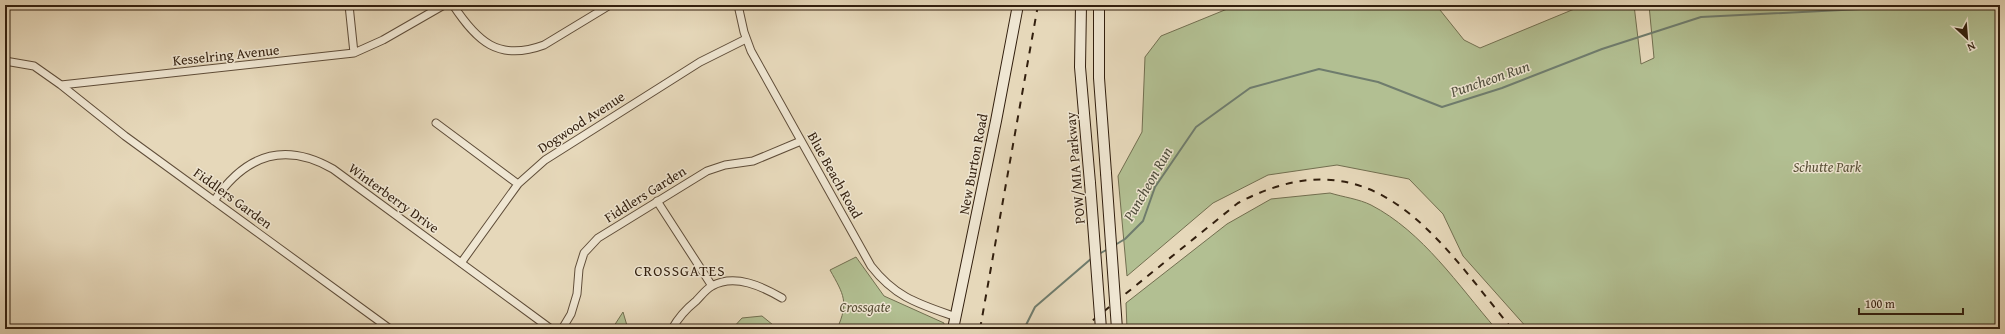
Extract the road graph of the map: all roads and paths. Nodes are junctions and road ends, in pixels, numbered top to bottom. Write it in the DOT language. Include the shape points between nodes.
graph roads {
  1 [pos="349,5"];
  2 [pos="444,5"];
  3 [pos="453,5"];
  4 [pos="610,5"];
  5 [pos="738,5"];
  6 [pos="1018,5"];
  7 [pos="1081,5"];
  8 [pos="1099,5"];
  9 [pos="746,39"];
  10 [pos="354,53"];
  11 [pos="5,61"];
  12 [pos="62,85"];
  13 [pos="436,123"];
  14 [pos="801,141"];
  15 [pos="518,184"];
  16 [pos="214,200"];
  17 [pos="658,201"];
  18 [pos="461,263"];
  19 [pos="712,286"];
  20 [pos="782,298"];
  21 [pos="956,317"];
  22 [pos="390,329"];
  23 [pos="551,329"];
  24 [pos="562,329"];
  25 [pos="672,329"];
  26 [pos="954,329"];
  27 [pos="1101,329"];
  28 [pos="1117,329"];
  1 -- 10 [label="street"];
  2 -- 10 [label="street, Kesselring Avenue" via="383,40"];
  3 -- 4 [label="street" via="468,28 479,38 495,47 515,51 544,45"];
  5 -- 9 [label="street, Blue Beach Road"];
  6 -- 21 [label="main road, New Burton Road"];
  7 -- 27 [label="main road, POW/MIA Parkway, bridge" via="1080,67"];
  8 -- 28 [label="main road, bridge" via="1099,78"];
  9 -- 14 [label="street, Blue Beach Road"];
  9 -- 15 [label="street, Dogwood Avenue" via="700,62 620,112 545,160"];
  10 -- 12 [label="street, Kesselring Avenue"];
  11 -- 12 [label="street" via="34,66"];
  12 -- 16 [label="street, Fiddlers Garden" via="125,136"];
  13 -- 15 [label="street"];
  14 -- 17 [label="street, Fiddlers Garden" via="753,161 725,164 707,171"];
  14 -- 21 [label="street, Blue Beach Road" via="863,253 878,275 917,304"];
  15 -- 18 [label="street, Dogwood Avenue"];
  16 -- 18 [label="street, Winterberry Drive" via="237,172 254,162 277,155 315,159 333,169"];
  16 -- 22 [label="street, Fiddlers Garden"];
  17 -- 19 [label="street"];
  17 -- 24 [label="street, Fiddlers Garden" via="598,238 584,254 579,269 577,294 571,314"];
  18 -- 23 [label="street, Winterberry Drive"];
  19 -- 20 [label="street" via="739,281 762,287"];
  19 -- 25 [label="street" via="685,310"];
  21 -- 26 [label="main road, New Burton Road"];
}
